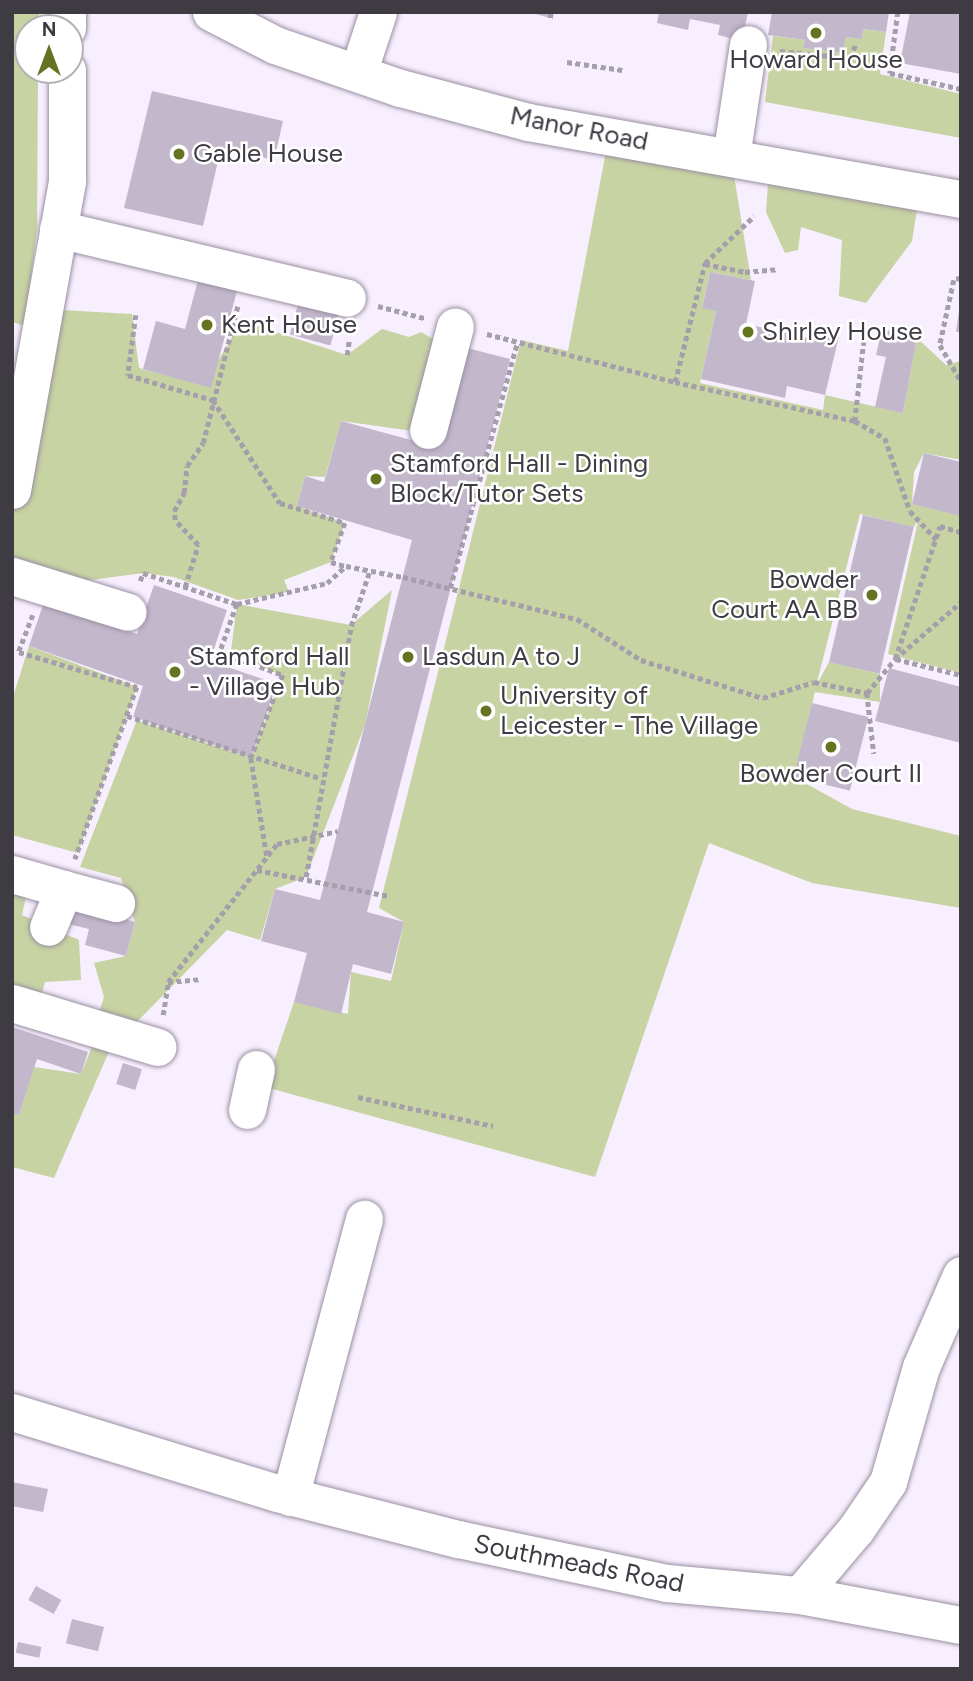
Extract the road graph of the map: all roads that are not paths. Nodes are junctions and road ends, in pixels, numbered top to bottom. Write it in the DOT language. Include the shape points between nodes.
graph roads {
  1 [pos="212,12"];
  2 [pos="378,12"];
  3 [pos="757,47"];
  4 [pos="358,74"];
  5 [pos="67,84"];
  6 [pos="741,159"];
  7 [pos="961,199"];
  8 [pos="58,229"];
  9 [pos="347,298"];
  10 [pos="456,326"];
  11 [pos="428,430"];
  12 [pos="12,490"];
  13 [pos="28,581"];
  14 [pos="128,612"];
  15 [pos="12,874"];
  16 [pos="64,889"];
  17 [pos="116,903"];
  18 [pos="48,927"];
  19 [pos="12,1003"];
  20 [pos="158,1047"];
  21 [pos="256,1069"];
  22 [pos="247,1110"];
  23 [pos="364,1219"];
  24 [pos="961,1275"];
  25 [pos="12,1412"];
  26 [pos="290,1497"];
  27 [pos="800,1595"];
  28 [pos="961,1625"];
  1 -- 4 [label="street, Manor Road" via="275,45"];
  2 -- 4 [label="street"];
  3 -- 6 [label="street"];
  4 -- 6 [label="street, Manor Road" via="528,122"];
  5 -- 8 [label="street" via="67,180"];
  6 -- 7 [label="street, Manor Road"];
  8 -- 9 [label="street"];
  8 -- 12 [label="street"];
  10 -- 11 [label="street"];
  13 -- 14 [label="street"];
  15 -- 16 [label="street"];
  16 -- 17 [label="street"];
  16 -- 18 [label="street"];
  19 -- 20 [label="street"];
  21 -- 22 [label="street"];
  23 -- 26 [label="street"];
  24 -- 27 [label="street" via="920,1367 888,1482 856,1530"];
  25 -- 26 [label="street, Southmeads Road"];
  26 -- 27 [label="street, Southmeads Road" via="622,1575 705,1588"];
  27 -- 28 [label="street, Southmeads Road"];
}
